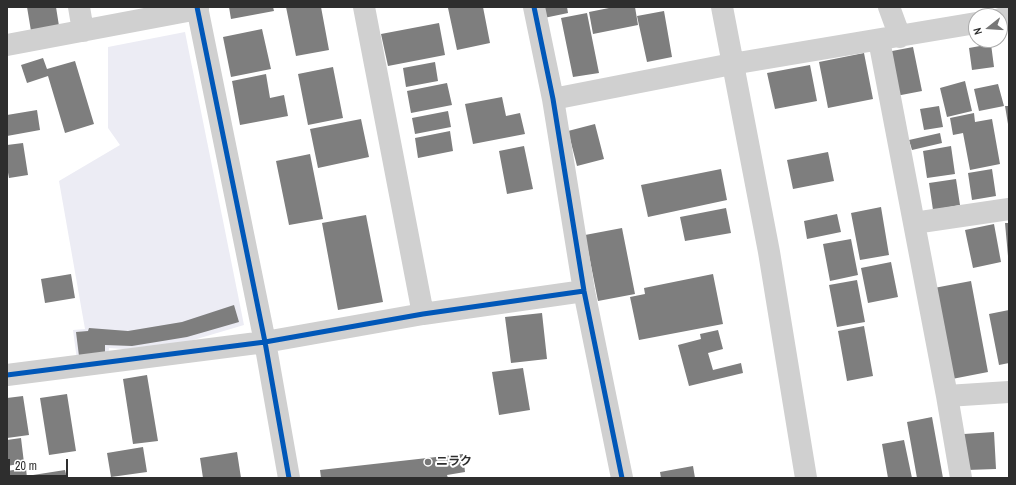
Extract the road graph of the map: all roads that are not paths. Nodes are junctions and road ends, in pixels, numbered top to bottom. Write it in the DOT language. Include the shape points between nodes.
graph roads {
  1 [pos="79,7"];
  2 [pos="364,7"];
  3 [pos="534,7"];
  4 [pos="722,7"];
  5 [pos="889,7"];
  6 [pos="197,8"];
  7 [pos="968,24"];
  8 [pos="83,31"];
  9 [pos="900,36"];
  10 [pos="879,40"];
  11 [pos="7,45"];
  12 [pos="732,64"];
  13 [pos="553,99"];
  14 [pos="1009,209"];
  15 [pos="914,223"];
  16 [pos="584,291"];
  17 [pos="423,314"];
  18 [pos="265,342"];
  19 [pos="7,375"];
  20 [pos="1009,392"];
  21 [pos="947,396"];
  22 [pos="289,478"];
  23 [pos="622,478"];
  24 [pos="806,478"];
  25 [pos="961,478"];
  1 -- 8 [label="street"];
  2 -- 17 [label="street"];
  3 -- 13 [label="street"];
  4 -- 12 [label="street"];
  5 -- 9 [label="street"];
  6 -- 8 [label="street"];
  6 -- 18 [label="street"];
  7 -- 9 [label="street"];
  8 -- 11 [label="street"];
  9 -- 10 [label="street"];
  10 -- 12 [label="street"];
  10 -- 15 [label="street"];
  12 -- 13 [label="street"];
  12 -- 24 [label="street" via="769,252"];
  13 -- 16 [label="street"];
  14 -- 15 [label="street"];
  15 -- 21 [label="street"];
  16 -- 17 [label="street"];
  16 -- 23 [label="street"];
  17 -- 18 [label="street"];
  18 -- 19 [label="street"];
  18 -- 22 [label="street"];
  20 -- 21 [label="street"];
  21 -- 25 [label="street"];
}
